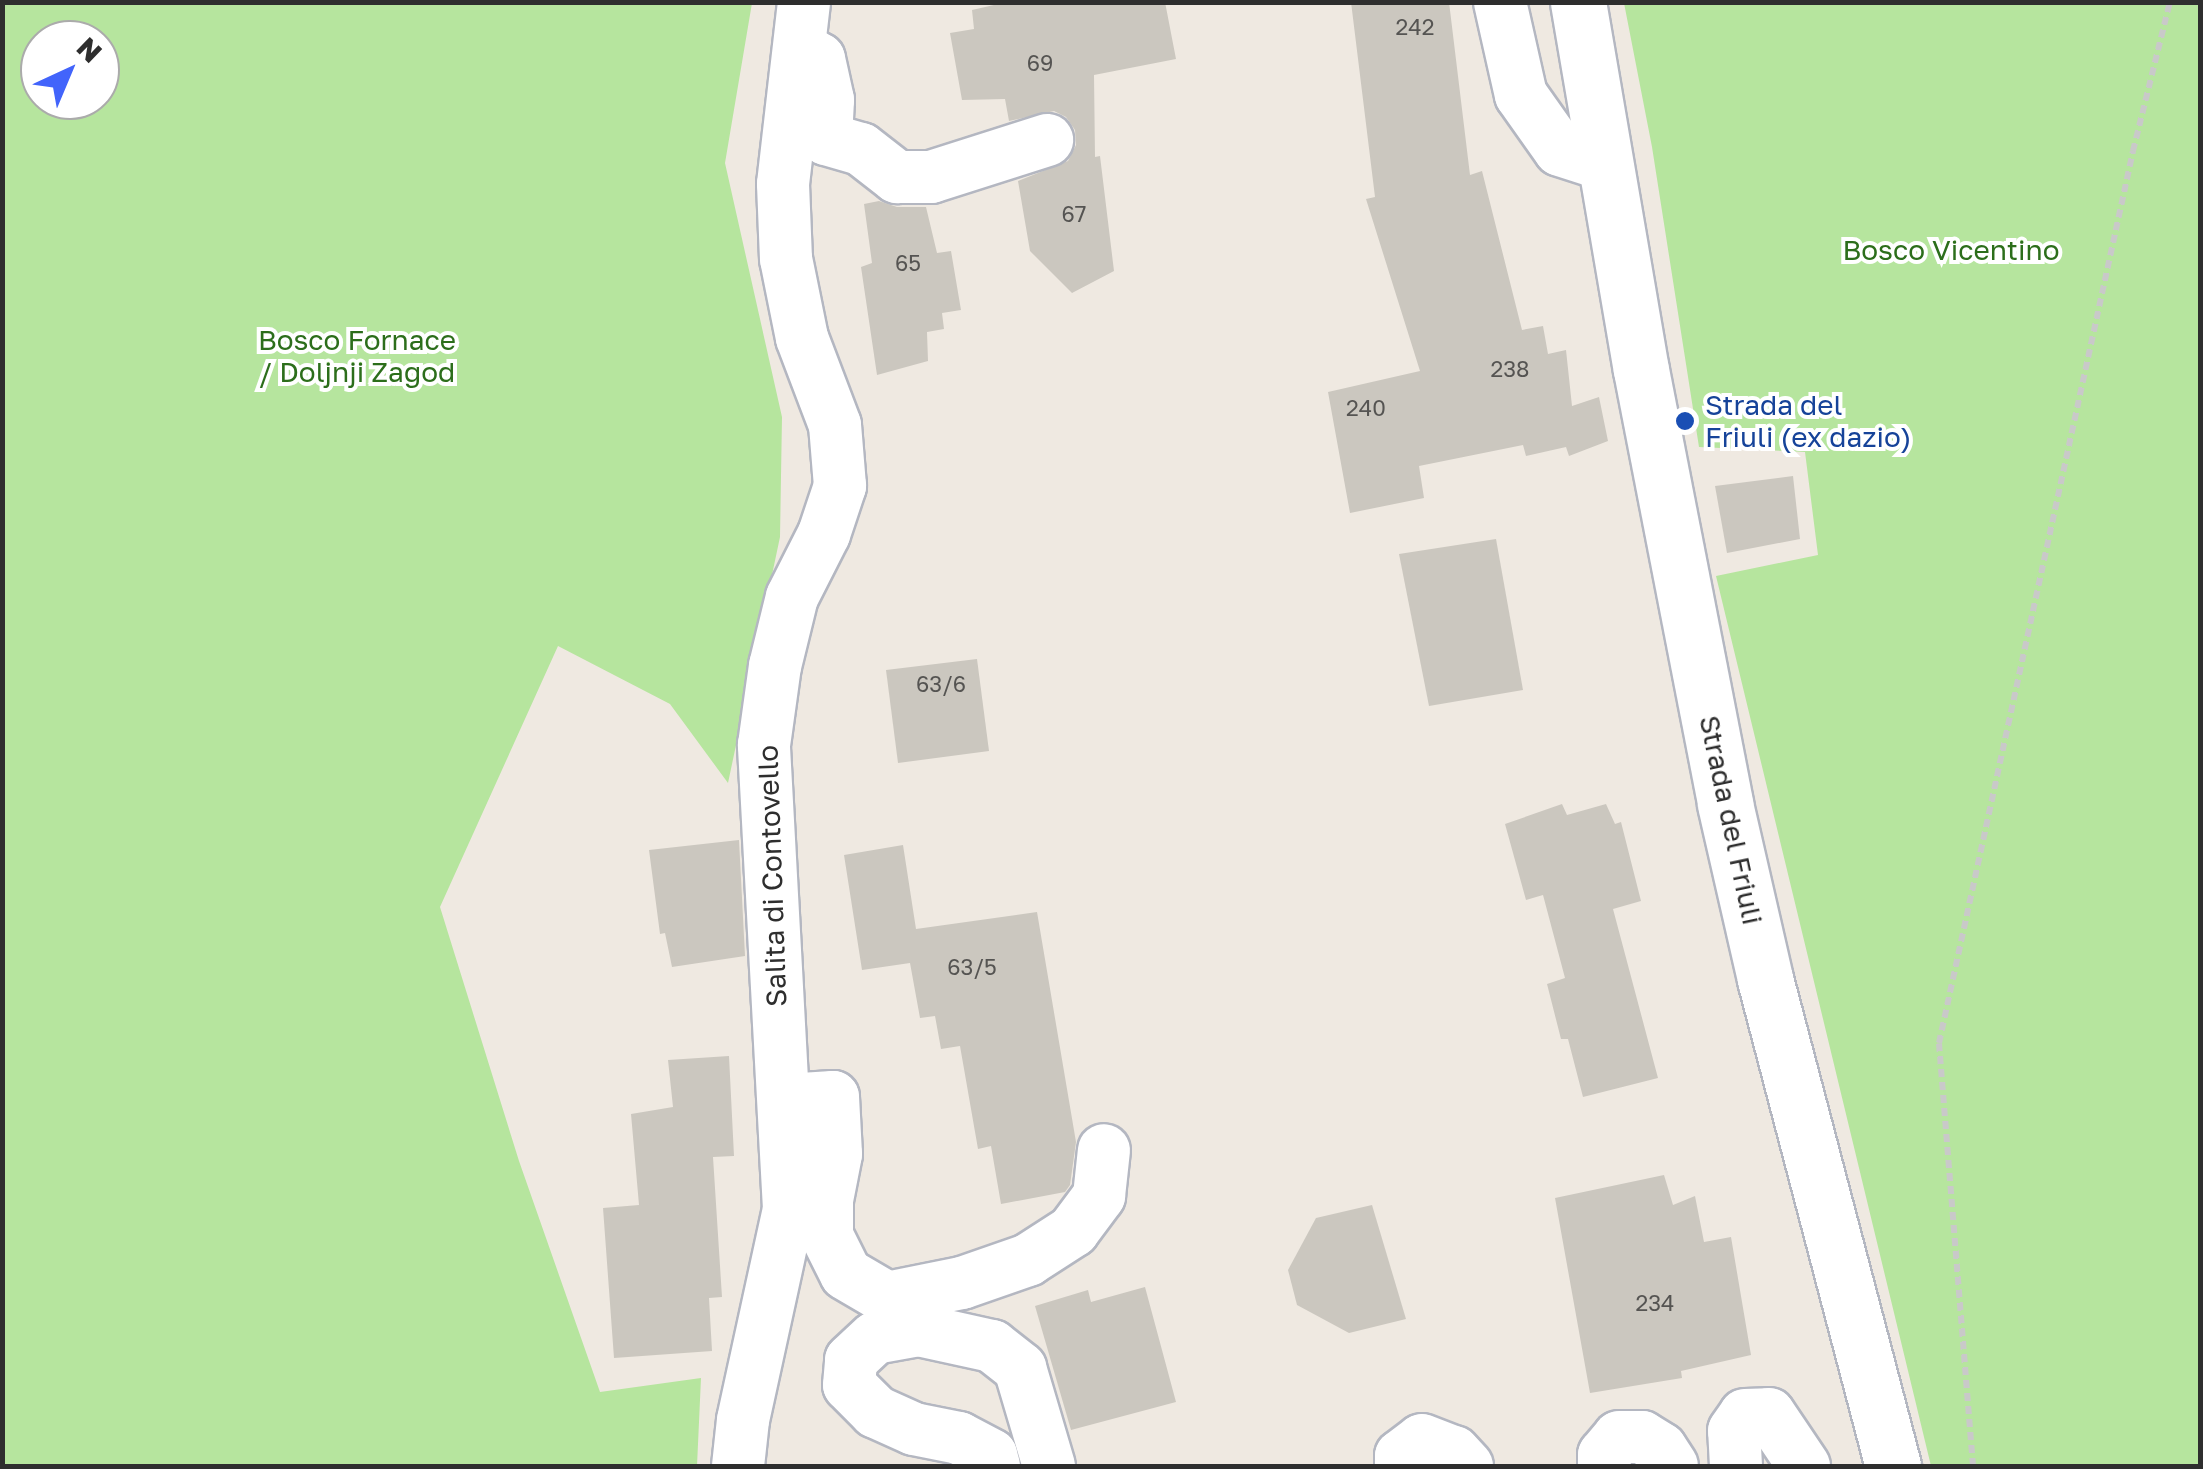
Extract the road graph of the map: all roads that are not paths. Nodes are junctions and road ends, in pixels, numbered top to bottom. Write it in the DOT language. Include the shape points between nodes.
graph roads {
  1 [pos="1500,2"];
  2 [pos="1578,2"];
  3 [pos="801,25"];
  4 [pos="1046,140"];
  5 [pos="1606,166"];
  6 [pos="786,1100"];
  7 [pos="1104,1150"];
  8 [pos="738,1466"];
  9 [pos="994,1466"];
  10 [pos="1048,1466"];
  11 [pos="1401,1466"];
  12 [pos="1467,1466"];
  13 [pos="1604,1466"];
  14 [pos="1672,1466"];
  15 [pos="1736,1466"];
  16 [pos="1804,1466"];
  17 [pos="1893,1466"];
  1 -- 5 [label="street" via="1521,95 1560,150"];
  2 -- 5 [label="main road, Strada del Friuli"];
  3 -- 4 [label="street" via="819,59 828,100 826,139 861,149 897,177 932,177"];
  3 -- 6 [label="street, Salita di Contovello" via="784,184 786,259 802,338 836,425 840,486 792,598 764,745"];
  5 -- 17 [label="main road, Strada del Friuli" via="1725,804"];
  6 -- 7 [label="street" via="833,1097 836,1154 828,1236 846,1274 887,1298 962,1283 1028,1260 1073,1231 1098,1196"];
  6 -- 8 [label="street, Salita di Contovello" via="789,1209"];
  9 -- 10 [label="street" via="991,1455 959,1438 876,1412 849,1385 851,1360 874,1338 919,1330 992,1346 1020,1368"];
  11 -- 12 [label="street" via="1401,1456 1422,1440 1454,1452"];
  13 -- 14 [label="street" via="1604,1454 1619,1437 1642,1437"];
  15 -- 16 [label="street" via="1734,1431 1745,1415 1769,1414"];
}
